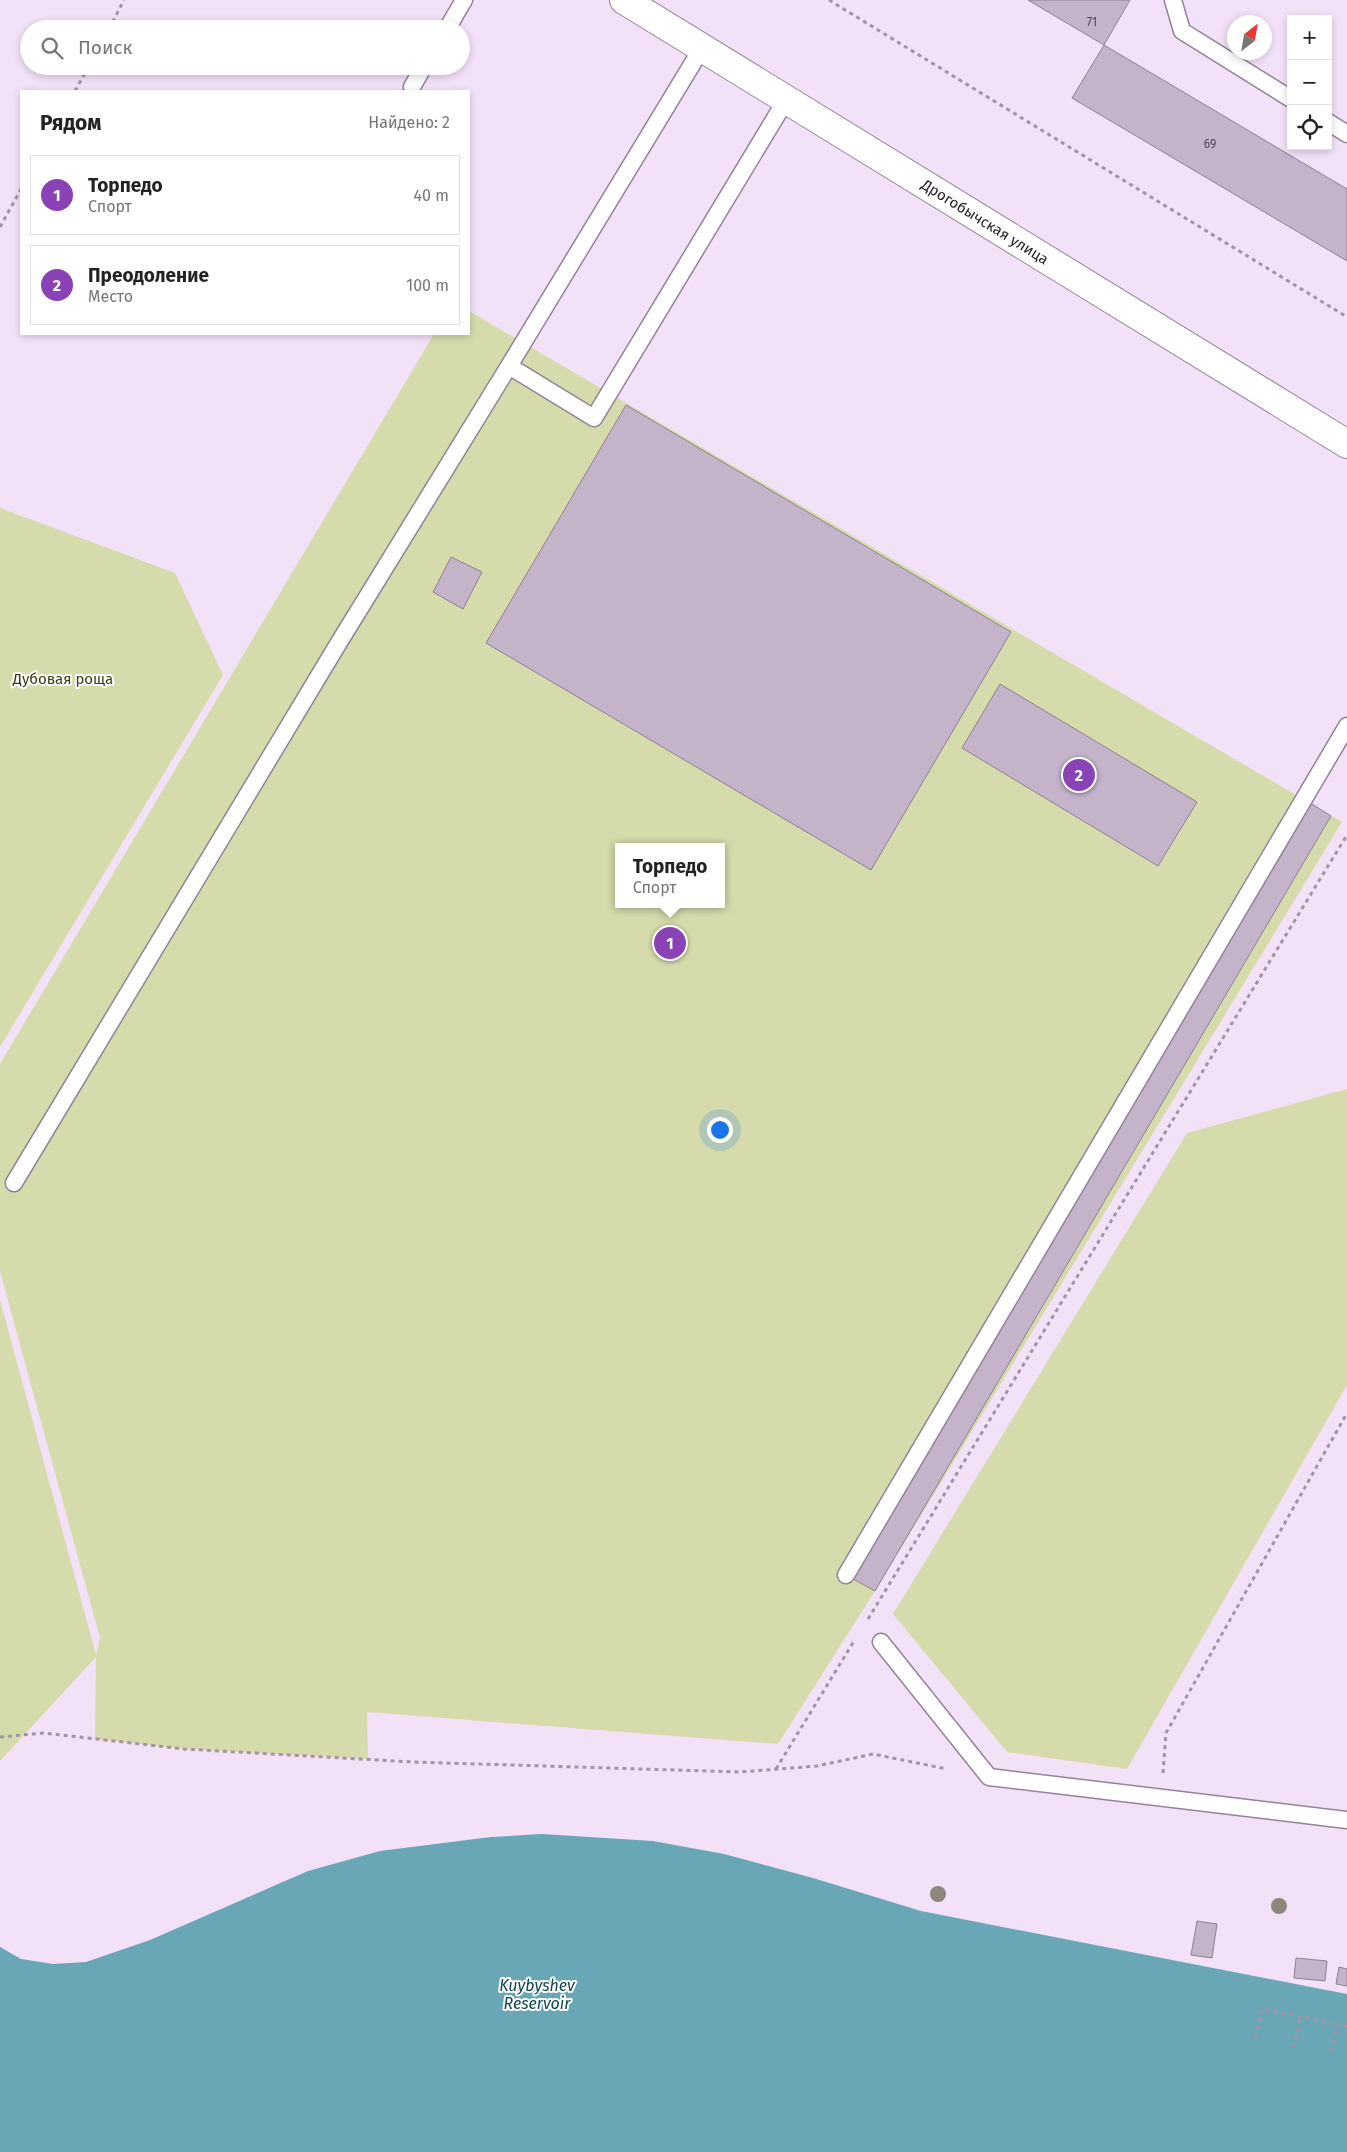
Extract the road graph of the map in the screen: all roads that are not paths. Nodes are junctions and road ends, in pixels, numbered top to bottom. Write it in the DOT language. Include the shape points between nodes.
graph roads {
  1 [pos="464,0"];
  2 [pos="624,0"];
  3 [pos="1173,0"];
  4 [pos="452,20"];
  5 [pos="702,48"];
  6 [pos="419,75"];
  7 [pos="412,87"];
  8 [pos="1287,97"];
  9 [pos="786,100"];
  10 [pos="1332,125"];
  11 [pos="1347,134"];
  12 [pos="509,366"];
  13 [pos="1347,444"];
  14 [pos="1347,726"];
  15 [pos="14,1183"];
  16 [pos="846,1575"];
  17 [pos="881,1642"];
  18 [pos="1347,1820"];
  1 -- 4 [label="lane"];
  2 -- 5 [label="street, Дрогобычская улица"];
  3 -- 8 [label="lane" via="1182,31"];
  5 -- 9 [label="street, Дрогобычская улица"];
  5 -- 12 [label="lane"];
  6 -- 7 [label="lane"];
  9 -- 12 [label="lane" via="594,418"];
  9 -- 13 [label="street, Дрогобычская улица"];
  10 -- 11 [label="lane"];
  12 -- 15 [label="lane"];
  14 -- 16 [label="lane"];
  17 -- 18 [label="lane" via="989,1777"];
}
